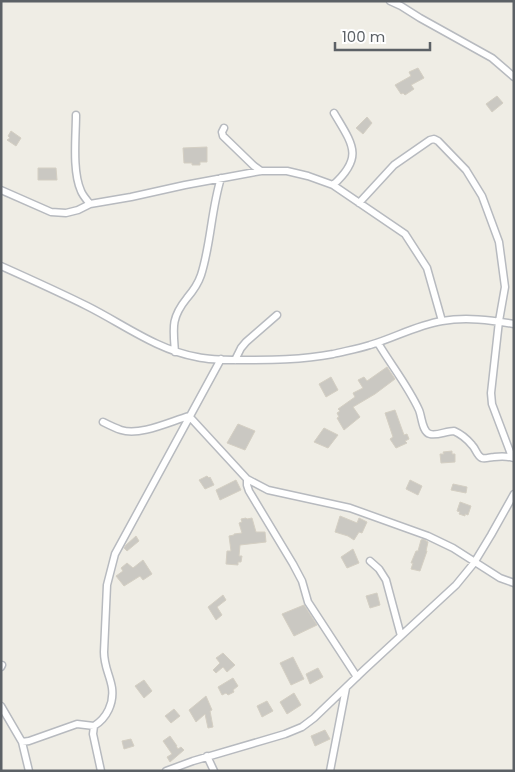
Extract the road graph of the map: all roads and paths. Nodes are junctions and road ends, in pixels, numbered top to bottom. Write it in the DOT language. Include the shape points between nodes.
graph roads {
  1 [pos="390,1"];
  2 [pos="514,77"];
  3 [pos="334,113"];
  4 [pos="76,115"];
  5 [pos="224,128"];
  6 [pos="261,171"];
  7 [pos="221,178"];
  8 [pos="333,185"];
  9 [pos="1,190"];
  10 [pos="360,203"];
  11 [pos="90,204"];
  12 [pos="1,266"];
  13 [pos="277,315"];
  14 [pos="442,321"];
  15 [pos="499,321"];
  16 [pos="514,324"];
  17 [pos="378,343"];
  18 [pos="175,352"];
  19 [pos="221,360"];
  20 [pos="235,360"];
  21 [pos="189,416"];
  22 [pos="103,422"];
  23 [pos="513,458"];
  24 [pos="247,479"];
  25 [pos="514,494"];
  26 [pos="370,561"];
  27 [pos="474,563"];
  28 [pos="514,582"];
  29 [pos="401,636"];
  30 [pos="357,677"];
  31 [pos="347,687"];
  32 [pos="1,706"];
  33 [pos="94,726"];
  34 [pos="22,742"];
  35 [pos="207,756"];
  36 [pos="29,771"];
  37 [pos="101,771"];
  38 [pos="166,771"];
  39 [pos="214,771"];
  40 [pos="330,771"];
  1 -- 2 [label="street" via="492,58"];
  3 -- 8 [label="street" via="347,136 353,157 344,175"];
  4 -- 11 [label="street" via="78,182 81,193"];
  5 -- 6 [label="street" via="223,136"];
  6 -- 7 [label="street"];
  6 -- 8 [label="street" via="287,171"];
  7 -- 11 [label="street"];
  7 -- 18 [label="street" via="201,277 174,320"];
  8 -- 10 [label="street"];
  9 -- 11 [label="street" via="51,212 66,214"];
  10 -- 14 [label="street" via="405,234 427,268"];
  10 -- 15 [label="street" via="394,165 430,140 438,141 466,170 482,196 499,242 505,287"];
  12 -- 18 [label="street"];
  13 -- 20 [label="street" via="246,342"];
  14 -- 15 [label="street"];
  14 -- 17 [label="street"];
  15 -- 16 [label="street"];
  15 -- 23 [label="street" via="492,404"];
  17 -- 20 [label="street" via="332,354"];
  17 -- 23 [label="street" via="416,404 426,432 454,431 463,436 481,458"];
  18 -- 19 [label="street"];
  19 -- 20 [label="street"];
  19 -- 21 [label="street"];
  21 -- 22 [label="street" via="140,432 121,430"];
  21 -- 24 [label="street"];
  21 -- 33 [label="street" via="115,554 107,584 104,652 112,702"];
  24 -- 27 [label="street" via="268,490 350,508 428,536"];
  24 -- 30 [label="street" via="253,497 302,581 308,602"];
  25 -- 27 [label="street"];
  26 -- 29 [label="street" via="386,580"];
  27 -- 28 [label="street"];
  27 -- 29 [label="street" via="456,585"];
  29 -- 30 [label="street"];
  30 -- 31 [label="street"];
  31 -- 35 [label="street" via="302,727"];
  31 -- 40 [label="street"];
  32 -- 34 [label="street"];
  33 -- 34 [label="street" via="77,724"];
  33 -- 37 [label="street"];
  34 -- 36 [label="street"];
  35 -- 38 [label="street"];
  35 -- 39 [label="street"];
}
